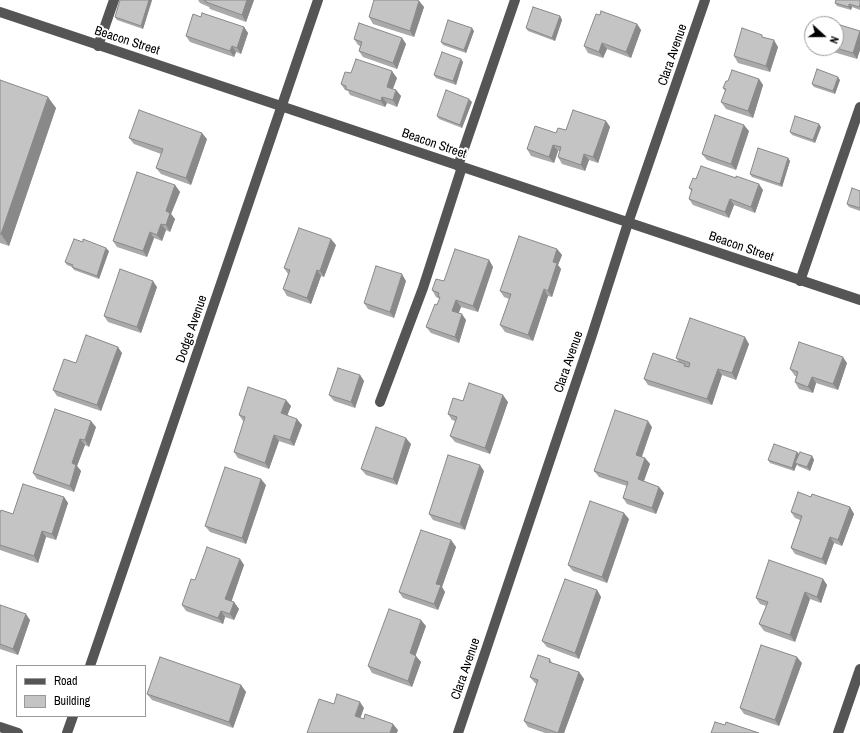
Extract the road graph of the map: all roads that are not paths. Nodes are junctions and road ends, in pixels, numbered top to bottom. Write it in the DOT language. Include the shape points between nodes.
graph roads {
  1 [pos="114,0"];
  2 [pos="318,0"];
  3 [pos="515,0"];
  4 [pos="705,0"];
  5 [pos="0,12"];
  6 [pos="98,46"];
  7 [pos="282,107"];
  8 [pos="860,107"];
  9 [pos="460,166"];
  10 [pos="628,223"];
  11 [pos="800,281"];
  12 [pos="860,300"];
  13 [pos="380,402"];
  14 [pos="90,665"];
  15 [pos="860,669"];
  16 [pos="73,717"];
  17 [pos="0,727"];
  18 [pos="18,733"];
  19 [pos="67,733"];
  20 [pos="458,733"];
  21 [pos="838,733"];
  1 -- 6 [label="street"];
  2 -- 7 [label="street, Dodge Avenue"];
  3 -- 9 [label="street"];
  4 -- 10 [label="street, Clara Avenue"];
  5 -- 6 [label="street, Beacon Street"];
  6 -- 7 [label="street, Beacon Street"];
  7 -- 9 [label="street, Beacon Street"];
  7 -- 14 [label="street, Dodge Avenue"];
  8 -- 11 [label="street"];
  9 -- 10 [label="street, Beacon Street"];
  9 -- 13 [label="street" via="423,288"];
  10 -- 11 [label="street, Beacon Street"];
  10 -- 20 [label="street, Clara Avenue"];
  11 -- 12 [label="street, Beacon Street"];
  15 -- 21 [label="street"];
  16 -- 19 [label="street"];
  17 -- 18 [label="street"];
}
